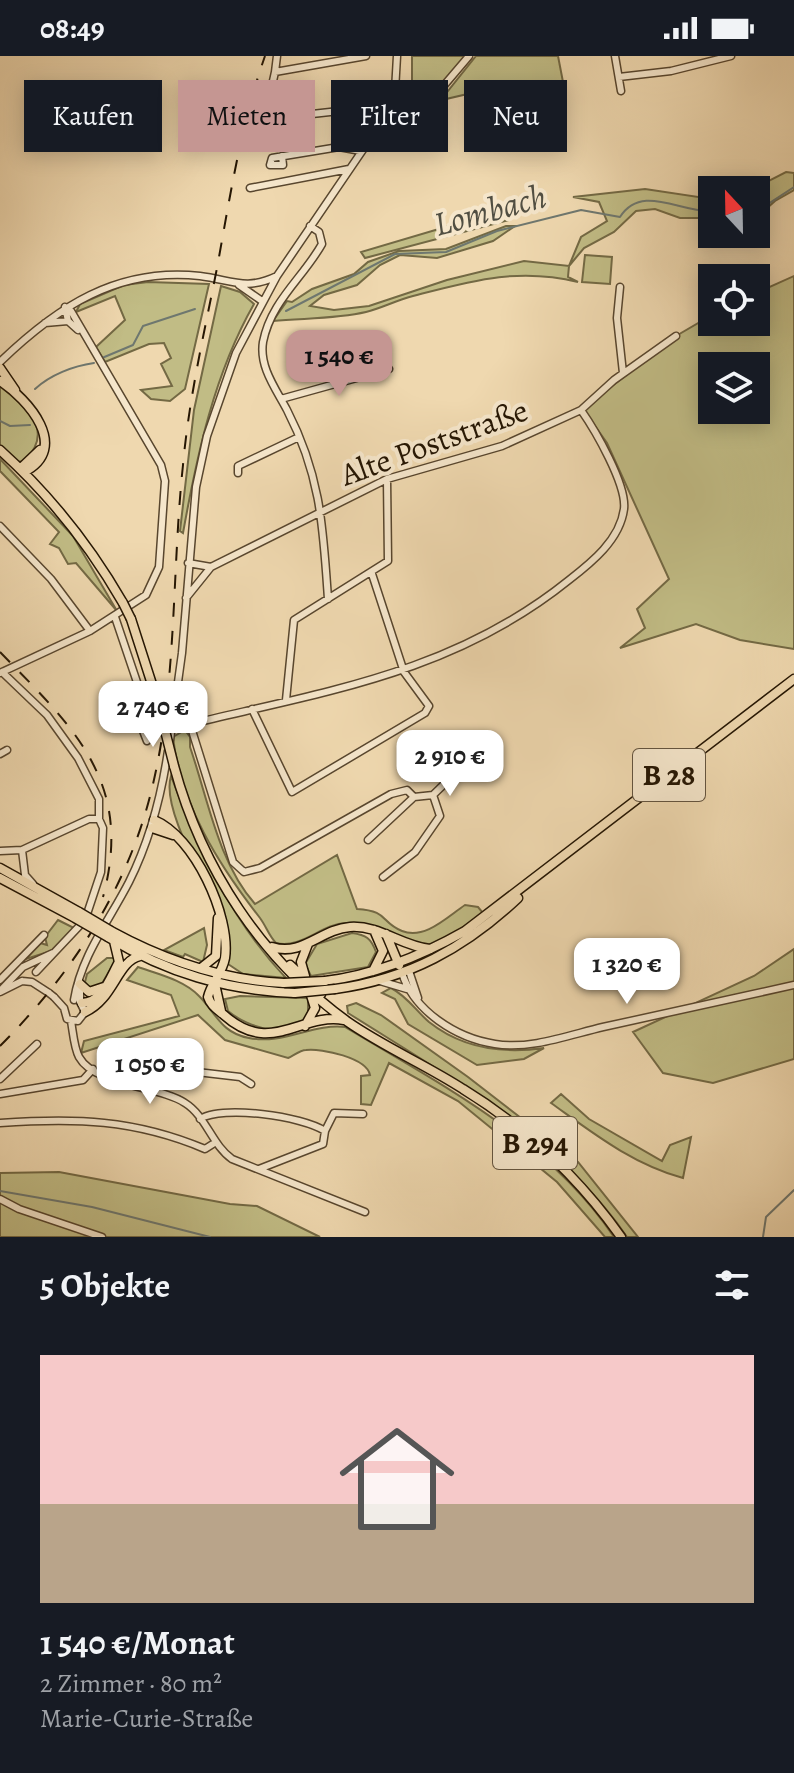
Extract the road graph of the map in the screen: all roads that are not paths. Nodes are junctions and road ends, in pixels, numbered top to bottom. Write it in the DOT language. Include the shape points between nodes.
graph roads {
  1 [pos="277,56"];
  2 [pos="366,56"];
  3 [pos="397,56"];
  4 [pos="469,56"];
  5 [pos="615,56"];
  6 [pos="731,56"];
  7 [pos="275,72"];
  8 [pos="619,77"];
  9 [pos="395,80"];
  10 [pos="448,81"];
  11 [pos="621,91"];
  12 [pos="331,112"];
  13 [pos="331,148"];
  14 [pos="360,152"];
  15 [pos="282,156"];
  16 [pos="349,169"];
  17 [pos="250,188"];
  18 [pos="310,226"];
  19 [pos="277,276"];
  20 [pos="237,284"];
  21 [pos="255,286"];
  22 [pos="620,287"];
  23 [pos="264,298"];
  24 [pos="65,307"];
  25 [pos="68,321"];
  26 [pos="41,324"];
  27 [pos="81,333"];
  28 [pos="676,336"];
  29 [pos="0,365"];
  30 [pos="389,369"];
  31 [pos="623,373"];
  32 [pos="0,381"];
  33 [pos="16,391"];
  34 [pos="281,399"];
  35 [pos="581,410"];
  36 [pos="299,437"];
  37 [pos="43,446"];
  38 [pos="0,450"];
  39 [pos="37,463"];
  40 [pos="22,470"];
  41 [pos="238,473"];
  42 [pos="387,479"];
  43 [pos="39,488"];
  44 [pos="322,510"];
  45 [pos="0,526"];
  46 [pos="188,566"];
  47 [pos="208,570"];
  48 [pos="372,574"];
  49 [pos="186,598"];
  50 [pos="328,599"];
  51 [pos="115,617"];
  52 [pos="90,631"];
  53 [pos="18,665"];
  54 [pos="404,672"];
  55 [pos="1,673"];
  56 [pos="794,679"];
  57 [pos="14,682"];
  58 [pos="286,700"];
  59 [pos="252,709"];
  60 [pos="172,723"];
  61 [pos="190,724"];
  62 [pos="147,741"];
  63 [pos="468,761"];
  64 [pos="433,795"];
  65 [pos="414,797"];
  66 [pos="99,819"];
  67 [pos="153,824"];
  68 [pos="368,840"];
  69 [pos="22,850"];
  70 [pos="0,851"];
  71 [pos="12,852"];
  72 [pos="22,864"];
  73 [pos="0,868"];
  74 [pos="544,872"];
  75 [pos="383,877"];
  76 [pos="0,878"];
  77 [pos="36,887"];
  78 [pos="219,911"];
  79 [pos="77,915"];
  80 [pos="243,916"];
  81 [pos="373,930"];
  82 [pos="386,934"];
  83 [pos="44,935"];
  84 [pos="111,936"];
  85 [pos="400,942"];
  86 [pos="309,943"];
  87 [pos="272,947"];
  88 [pos="432,949"];
  89 [pos="141,956"];
  90 [pos="225,959"];
  91 [pos="402,962"];
  92 [pos="200,968"];
  93 [pos="373,971"];
  94 [pos="406,972"];
  95 [pos="221,974"];
  96 [pos="188,976"];
  97 [pos="21,977"];
  98 [pos="35,978"];
  99 [pos="240,978"];
  100 [pos="0,980"];
  101 [pos="80,980"];
  102 [pos="307,981"];
  103 [pos="380,981"];
  104 [pos="215,984"];
  105 [pos="794,985"];
  106 [pos="105,987"];
  107 [pos="235,988"];
  108 [pos="408,989"];
  109 [pos="309,991"];
  110 [pos="0,992"];
  111 [pos="208,997"];
  112 [pos="419,1001"];
  113 [pos="75,1004"];
  114 [pos="219,1009"];
  115 [pos="345,1020"];
  116 [pos="75,1021"];
  117 [pos="303,1027"];
  118 [pos="364,1031"];
  119 [pos="37,1044"];
  120 [pos="93,1069"];
  121 [pos="0,1079"];
  122 [pos="126,1083"];
  123 [pos="251,1084"];
  124 [pos="0,1094"];
  125 [pos="363,1114"];
  126 [pos="200,1119"];
  127 [pos="0,1123"];
  128 [pos="325,1131"];
  129 [pos="216,1142"];
  130 [pos="278,1162"];
  131 [pos="258,1170"];
  132 [pos="279,1177"];
  133 [pos="0,1199"];
  134 [pos="365,1212"];
  135 [pos="102,1237"];
  136 [pos="621,1237"];
  1 -- 7 [label="street"];
  2 -- 7 [label="street"];
  3 -- 9 [label="street"];
  4 -- 10 [label="street"];
  5 -- 8 [label="street"];
  6 -- 8 [label="street"];
  7 -- 12 [label="street" via="271,90 276,118"];
  8 -- 11 [label="street"];
  13 -- 15 [label="street"];
  14 -- 16 [label="street"];
  16 -- 17 [label="street"];
  16 -- 18 [label="street"];
  18 -- 19 [label="street"];
  18 -- 34 [label="street" via="319,232 322,244 282,294 264,338 263,361"];
  19 -- 21 [label="street"];
  19 -- 23 [label="street"];
  20 -- 21 [label="street"];
  20 -- 23 [label="street"];
  20 -- 24 [label="street" via="201,276 151,275 107,286"];
  21 -- 23 [label="street"];
  22 -- 31 [label="street" via="617,318"];
  23 -- 46 [label="street" via="236,353 207,436"];
  24 -- 25 [label="street"];
  24 -- 26 [label="street"];
  24 -- 27 [label="street"];
  25 -- 26 [label="street"];
  25 -- 27 [label="street"];
  26 -- 29 [label="street"];
  27 -- 51 [label="street" via="153,448 165,481 154,582 140,600"];
  28 -- 31 [label="street, Alte Poststraße"];
  29 -- 33 [label="main road"];
  30 -- 34 [label="street"];
  31 -- 35 [label="street, Alte Poststraße"];
  32 -- 33 [label="main road"];
  33 -- 37 [label="main road" via="43,425"];
  34 -- 36 [label="street"];
  35 -- 42 [label="street, Alte Poststraße" via="502,446"];
  35 -- 54 [label="street" via="624,497 612,538 579,573 522,615"];
  36 -- 41 [label="street" via="238,466"];
  36 -- 44 [label="street"];
  37 -- 39 [label="main road"];
  37 -- 40 [label="main road"];
  38 -- 40 [label="main road, B 294"];
  39 -- 40 [label="main road"];
  39 -- 43 [label="main road"];
  40 -- 43 [label="main road, B 294"];
  42 -- 44 [label="street, Alte Poststraße"];
  42 -- 48 [label="street" via="391,555"];
  43 -- 80 [label="main road, B 294, bridge" via="81,536 131,619 174,766 208,857"];
  44 -- 47 [label="street, Alte Poststraße"];
  44 -- 50 [label="street"];
  45 -- 52 [label="street" via="60,589"];
  46 -- 47 [label="street"];
  46 -- 49 [label="street"];
  47 -- 49 [label="street, Alte Poststraße"];
  48 -- 50 [label="street"];
  48 -- 54 [label="street"];
  49 -- 60 [label="street"];
  50 -- 58 [label="street" via="294,620"];
  51 -- 52 [label="street"];
  51 -- 62 [label="street" via="142,697 136,713"];
  52 -- 53 [label="street"];
  53 -- 55 [label="street"];
  53 -- 57 [label="street"];
  54 -- 58 [label="street"];
  54 -- 59 [label="street" via="429,706 425,713 292,792"];
  55 -- 57 [label="street"];
  56 -- 74 [label="main road, B 28"];
  57 -- 66 [label="street" via="47,715 84,766 99,799"];
  58 -- 59 [label="street"];
  59 -- 61 [label="street"];
  60 -- 61 [label="street"];
  60 -- 67 [label="street"];
  61 -- 65 [label="street" via="239,870 260,868 391,794 407,790"];
  63 -- 64 [label="street"];
  64 -- 65 [label="street"];
  64 -- 75 [label="street" via="440,816 430,834"];
  65 -- 68 [label="street"];
  66 -- 69 [label="street"];
  66 -- 98 [label="street" via="103,854 85,920"];
  67 -- 78 [label="main road" via="168,827 177,837 210,884"];
  67 -- 101 [label="street"];
  69 -- 71 [label="street"];
  69 -- 72 [label="street"];
  70 -- 71 [label="street"];
  71 -- 72 [label="street"];
  72 -- 77 [label="street"];
  73 -- 77 [label="main road, B 28"];
  74 -- 88 [label="main road, B 28"];
  74 -- 94 [label="main road, B 28" via="482,930"];
  76 -- 79 [label="main road, B 28"];
  77 -- 79 [label="main road, B 28"];
  78 -- 90 [label="main road"];
  78 -- 92 [label="main road" via="216,956"];
  79 -- 84 [label="main road, B 28, bridge"];
  80 -- 87 [label="main road, B 294"];
  80 -- 109 [label="main road, B 294"];
  81 -- 82 [label="main road"];
  81 -- 86 [label="main road" via="341,929"];
  81 -- 93 [label="main road" via="383,951"];
  82 -- 85 [label="main road"];
  82 -- 91 [label="main road"];
  83 -- 100 [label="street"];
  84 -- 89 [label="main road, B 28"];
  84 -- 92 [label="main road, B 28"];
  84 -- 106 [label="main road" via="119,962"];
  85 -- 88 [label="main road"];
  85 -- 91 [label="main road"];
  86 -- 87 [label="main road" via="291,951"];
  86 -- 102 [label="main road" via="301,962"];
  87 -- 102 [label="main road, B 294"];
  88 -- 91 [label="main road, B 28"];
  89 -- 96 [label="main road, B 28"];
  89 -- 113 [label="main road" via="126,963 103,1001"];
  90 -- 95 [label="main road"];
  90 -- 99 [label="main road"];
  91 -- 93 [label="main road, B 28"];
  91 -- 94 [label="main road"];
  92 -- 95 [label="main road, B 28"];
  93 -- 99 [label="main road, B 28, bridge" via="325,981"];
  94 -- 103 [label="main road, B 28"];
  94 -- 108 [label="street"];
  94 -- 112 [label="street"];
  95 -- 99 [label="main road, B 28"];
  95 -- 104 [label="main road"];
  96 -- 104 [label="main road, B 28"];
  96 -- 111 [label="main road"];
  97 -- 98 [label="street"];
  97 -- 98 [label="street" via="23,967"];
  97 -- 110 [label="street"];
  98 -- 113 [label="street" via="51,995"];
  101 -- 106 [label="main road" via="89,992"];
  101 -- 113 [label="street"];
  102 -- 118 [label="main road, B 294"];
  103 -- 107 [label="main road, B 28, bridge" via="295,993"];
  103 -- 108 [label="street"];
  104 -- 107 [label="main road, B 28"];
  104 -- 111 [label="main road"];
  104 -- 114 [label="main road"];
  105 -- 112 [label="street" via="519,1045 496,1045 459,1034"];
  106 -- 113 [label="main road" via="96,1000"];
  107 -- 114 [label="main road" via="224,994"];
  108 -- 112 [label="street"];
  109 -- 115 [label="main road, B 294"];
  109 -- 117 [label="main road" via="315,1008"];
  111 -- 114 [label="main road"];
  113 -- 116 [label="street"];
  113 -- 116 [label="street" via="64,1015"];
  114 -- 117 [label="main road" via="254,1032"];
  115 -- 117 [label="main road"];
  115 -- 118 [label="main road, B 294"];
  116 -- 120 [label="street" via="78,1055"];
  118 -- 136 [label="main road, B 294" via="506,1118 572,1178"];
  119 -- 121 [label="street"];
  120 -- 122 [label="street"];
  120 -- 124 [label="street" via="83,1080"];
  122 -- 123 [label="street" via="133,1070 182,1051 197,1072 240,1077"];
  122 -- 126 [label="street" via="181,1100"];
  125 -- 128 [label="street" via="334,1113"];
  126 -- 128 [label="street" via="214,1113 256,1114"];
  126 -- 129 [label="street"];
  127 -- 129 [label="street" via="84,1118 161,1133 205,1149"];
  128 -- 130 [label="street" via="323,1144"];
  129 -- 131 [label="street" via="228,1156"];
  130 -- 131 [label="street"];
  130 -- 132 [label="street"];
  131 -- 132 [label="street"];
  132 -- 134 [label="street"];
  133 -- 135 [label="street"];
}
